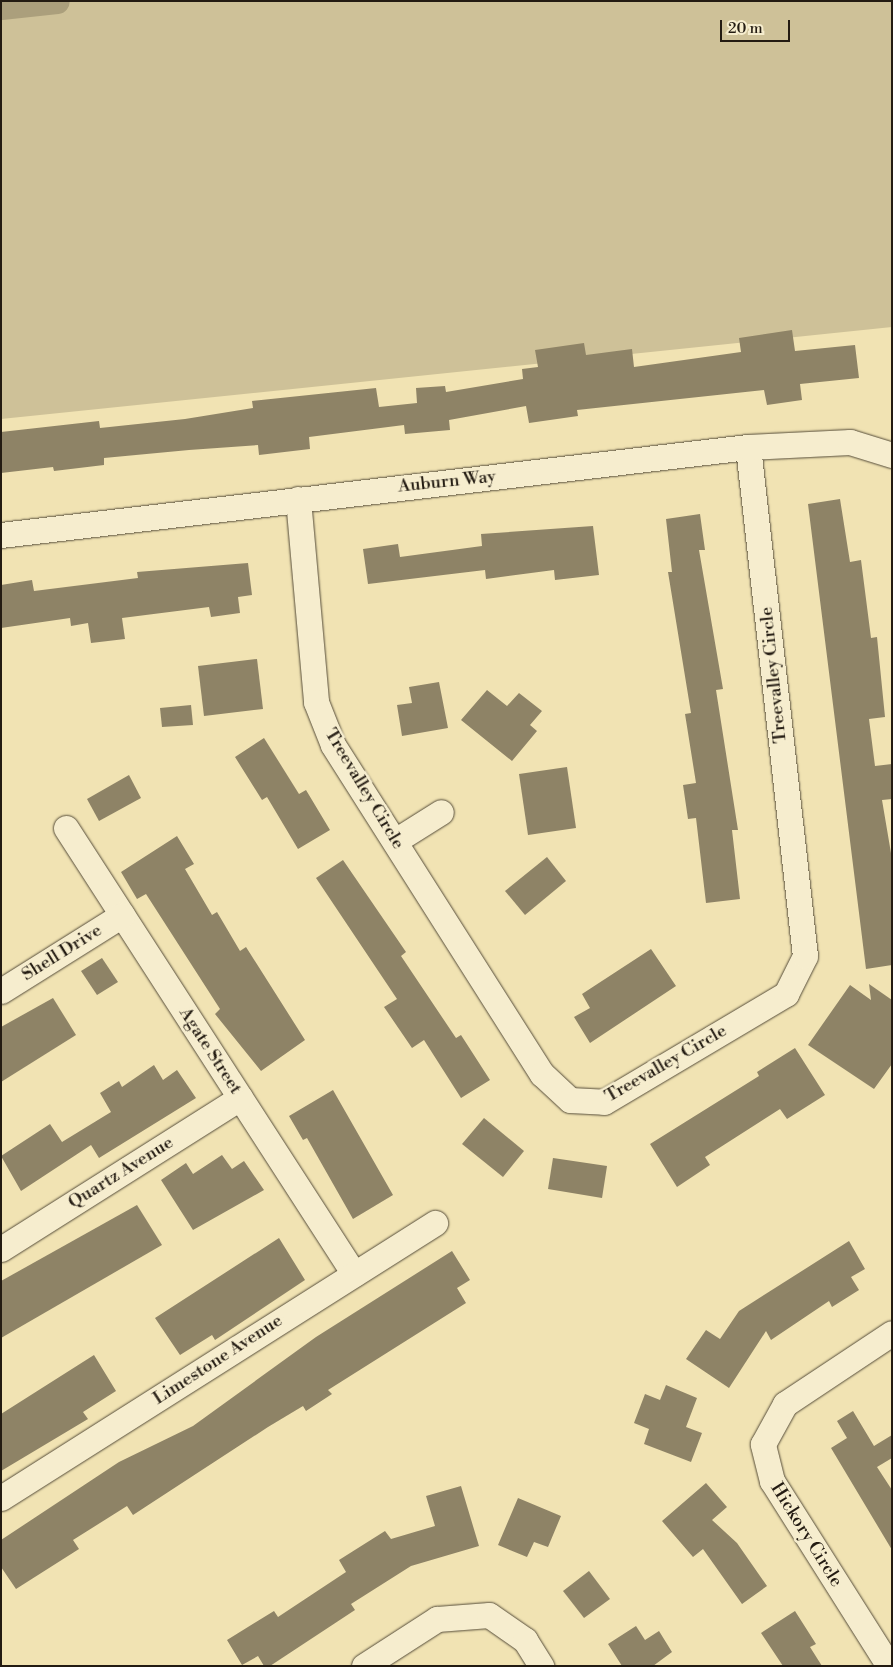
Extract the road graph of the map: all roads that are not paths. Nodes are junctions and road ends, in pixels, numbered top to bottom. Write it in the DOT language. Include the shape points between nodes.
graph roads {
  1 [pos="748,447"];
  2 [pos="892,455"];
  3 [pos="298,499"];
  4 [pos="1,536"];
  5 [pos="441,812"];
  6 [pos="66,828"];
  7 [pos="395,841"];
  8 [pos="122,915"];
  9 [pos="1,991"];
  10 [pos="240,1098"];
  11 [pos="435,1223"];
  12 [pos="1,1248"];
  13 [pos="354,1274"];
  14 [pos="892,1333"];
  15 [pos="1,1498"];
  16 [pos="364,1666"];
  17 [pos="541,1666"];
  18 [pos="889,1666"];
  1 -- 2 [label="street, Auburn Way" via="850,442"];
  1 -- 3 [label="street, Auburn Way"];
  1 -- 7 [label="street, Treevalley Circle" via="805,956 786,994 604,1102 570,1100 542,1074"];
  3 -- 4 [label="street, Auburn Way"];
  3 -- 7 [label="street, Treevalley Circle" via="316,702 333,745"];
  5 -- 7 [label="street"];
  6 -- 8 [label="street, Agate Street"];
  8 -- 9 [label="street, Shell Drive"];
  8 -- 10 [label="street, Agate Street"];
  10 -- 12 [label="street, Quartz Avenue"];
  10 -- 13 [label="street, Agate Street"];
  11 -- 13 [label="street, Limestone Avenue"];
  13 -- 15 [label="street, Limestone Avenue"];
  14 -- 18 [label="street, Hickory Circle" via="785,1404 763,1444 772,1481"];
  16 -- 17 [label="street" via="436,1619 489,1615 525,1640"];
}
